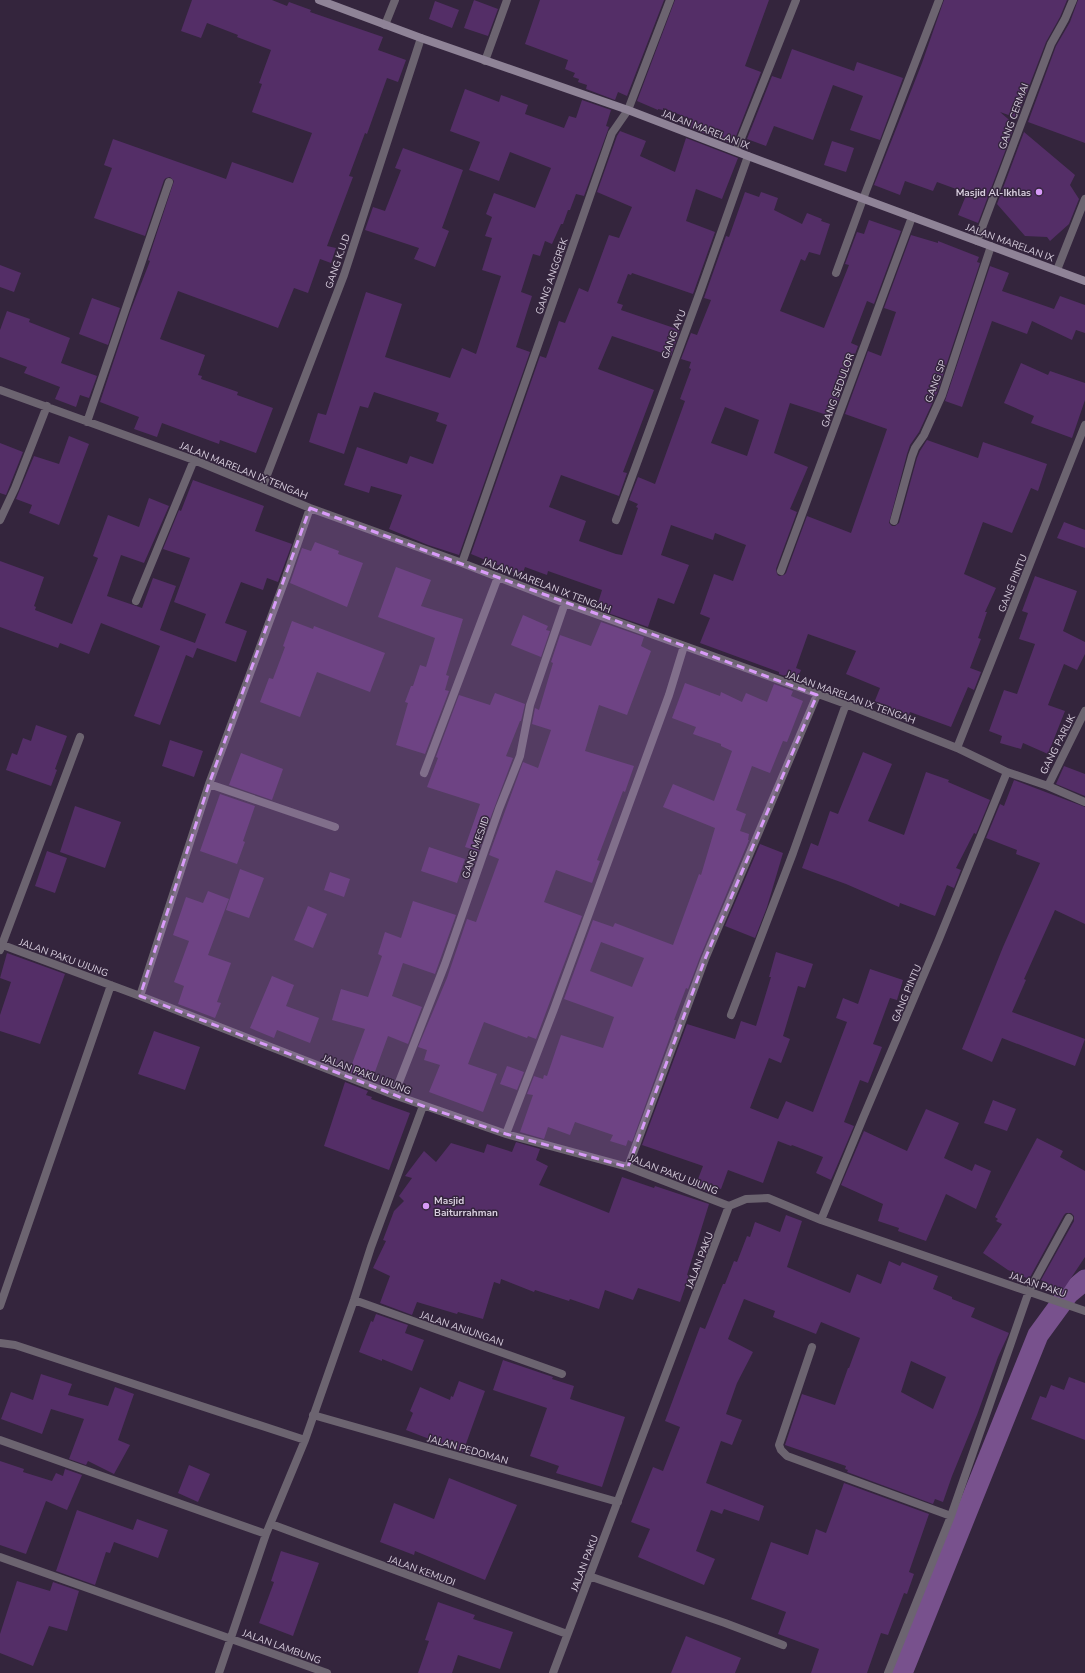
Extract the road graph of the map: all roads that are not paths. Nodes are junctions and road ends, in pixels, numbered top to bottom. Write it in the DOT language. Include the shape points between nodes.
graph roads {
  1 [pos="320,0"];
  2 [pos="395,0"];
  3 [pos="507,0"];
  4 [pos="670,0"];
  5 [pos="796,0"];
  6 [pos="939,0"];
  7 [pos="1073,0"];
  8 [pos="385,24"];
  9 [pos="421,38"];
  10 [pos="485,61"];
  11 [pos="628,110"];
  12 [pos="736,151"];
  13 [pos="748,156"];
  14 [pos="169,182"];
  15 [pos="863,198"];
  16 [pos="1085,199"];
  17 [pos="912,217"];
  18 [pos="977,241"];
  19 [pos="991,246"];
  20 [pos="1057,270"];
  21 [pos="836,273"];
  22 [pos="1085,281"];
  23 [pos="0,390"];
  24 [pos="47,406"];
  25 [pos="87,422"];
  26 [pos="1085,425"];
  27 [pos="194,460"];
  28 [pos="262,488"];
  29 [pos="310,508"];
  30 [pos="0,520"];
  31 [pos="616,520"];
  32 [pos="894,521"];
  33 [pos="462,563"];
  34 [pos="781,571"];
  35 [pos="498,577"];
  36 [pos="136,601"];
  37 [pos="565,603"];
  38 [pos="684,646"];
  39 [pos="817,694"];
  40 [pos="846,704"];
  41 [pos="1085,711"];
  42 [pos="80,737"];
  43 [pos="957,748"];
  44 [pos="1007,772"];
  45 [pos="424,773"];
  46 [pos="209,784"];
  47 [pos="1048,786"];
  48 [pos="1085,802"];
  49 [pos="335,827"];
  50 [pos="1,946"];
  51 [pos="111,985"];
  52 [pos="140,996"];
  53 [pos="731,1015"];
  54 [pos="394,1095"];
  55 [pos="423,1106"];
  56 [pos="506,1134"];
  57 [pos="628,1167"];
  58 [pos="730,1206"];
  59 [pos="1069,1218"];
  60 [pos="821,1220"];
  61 [pos="1029,1291"];
  62 [pos="354,1300"];
  63 [pos="0,1306"];
  64 [pos="1085,1311"];
  65 [pos="0,1343"];
  66 [pos="812,1346"];
  67 [pos="562,1374"];
  68 [pos="313,1414"];
  69 [pos="0,1440"];
  70 [pos="305,1440"];
  71 [pos="618,1502"];
  72 [pos="951,1516"];
  73 [pos="271,1524"];
  74 [pos="266,1534"];
  75 [pos="0,1557"];
  76 [pos="589,1576"];
  77 [pos="567,1634"];
  78 [pos="231,1639"];
  79 [pos="783,1645"];
  80 [pos="219,1673"];
  81 [pos="327,1673"];
  82 [pos="553,1673"];
  83 [pos="888,1673"];
  1 -- 8 [label="main road, JALAN MARELAN IX"];
  2 -- 8 [label="street"];
  3 -- 10 [label="street"];
  4 -- 11 [label="street, GANG ANGGREK"];
  5 -- 12 [label="street"];
  6 -- 15 [label="street"];
  7 -- 18 [label="street, GANG CERMAI" via="1065,20 1050,44"];
  8 -- 9 [label="main road, JALAN MARELAN IX"];
  9 -- 10 [label="main road, JALAN MARELAN IX"];
  9 -- 28 [label="street, GANG K.U.D" via="344,276"];
  10 -- 11 [label="main road, JALAN MARELAN IX"];
  11 -- 12 [label="main road, JALAN MARELAN IX"];
  11 -- 33 [label="street, GANG ANGGREK" via="612,133"];
  12 -- 13 [label="main road, JALAN MARELAN IX"];
  13 -- 15 [label="main road, JALAN MARELAN IX"];
  13 -- 31 [label="street, GANG AYU"];
  14 -- 25 [label="street"];
  15 -- 17 [label="main road, JALAN MARELAN IX"];
  15 -- 21 [label="street"];
  16 -- 20 [label="street"];
  17 -- 18 [label="main road, JALAN MARELAN IX"];
  17 -- 34 [label="street, GANG SEDULOR"];
  18 -- 19 [label="main road, JALAN MARELAN IX"];
  19 -- 20 [label="main road, JALAN MARELAN IX"];
  19 -- 32 [label="street, GANG SP" via="942,394 912,456"];
  20 -- 22 [label="main road, JALAN MARELAN IX"];
  23 -- 24 [label="street, JALAN MARELAN IX TENGAH"];
  24 -- 25 [label="street, JALAN MARELAN IX TENGAH"];
  24 -- 30 [label="street"];
  25 -- 27 [label="street, JALAN MARELAN IX TENGAH"];
  26 -- 43 [label="street, GANG PINTU"];
  27 -- 28 [label="street, JALAN MARELAN IX TENGAH"];
  27 -- 36 [label="street"];
  28 -- 29 [label="street, JALAN MARELAN IX TENGAH"];
  29 -- 33 [label="street, JALAN MARELAN IX TENGAH"];
  29 -- 46 [label="street" via="284,585"];
  33 -- 35 [label="street, JALAN MARELAN IX TENGAH"];
  35 -- 37 [label="street, JALAN MARELAN IX TENGAH"];
  35 -- 45 [label="street"];
  37 -- 38 [label="street, JALAN MARELAN IX TENGAH"];
  37 -- 54 [label="street, GANG MESJID" via="530,705 520,756 445,964"];
  38 -- 39 [label="street, JALAN MARELAN IX TENGAH"];
  38 -- 56 [label="street" via="666,702"];
  39 -- 40 [label="street, JALAN MARELAN IX TENGAH"];
  39 -- 57 [label="street" via="705,959"];
  40 -- 43 [label="street, JALAN MARELAN IX TENGAH"];
  40 -- 53 [label="street"];
  41 -- 47 [label="street, GANG PARLIK"];
  42 -- 50 [label="street"];
  43 -- 44 [label="street, JALAN MARELAN IX TENGAH"];
  44 -- 47 [label="street, JALAN MARELAN IX TENGAH"];
  44 -- 60 [label="street, GANG PINTU"];
  46 -- 49 [label="street"];
  46 -- 52 [label="street"];
  47 -- 48 [label="street, JALAN MARELAN IX TENGAH"];
  50 -- 51 [label="street, JALAN PAKU UJUNG"];
  51 -- 52 [label="street, JALAN PAKU UJUNG"];
  51 -- 63 [label="street"];
  52 -- 54 [label="street, JALAN PAKU UJUNG"];
  54 -- 55 [label="street, JALAN PAKU UJUNG"];
  55 -- 56 [label="street, JALAN PAKU UJUNG"];
  55 -- 62 [label="street"];
  56 -- 57 [label="street, JALAN PAKU UJUNG"];
  57 -- 58 [label="street, JALAN PAKU UJUNG"];
  58 -- 60 [label="street, JALAN PAKU" via="746,1199 768,1198"];
  58 -- 71 [label="street, JALAN PAKU"];
  59 -- 61 [label="street"];
  60 -- 61 [label="street, JALAN PAKU"];
  61 -- 64 [label="street, JALAN PAKU"];
  61 -- 72 [label="street"];
  62 -- 67 [label="street, JALAN ANJUNGAN"];
  62 -- 68 [label="street"];
  65 -- 70 [label="street" via="15,1345"];
  66 -- 72 [label="street" via="779,1446 781,1450 787,1456"];
  68 -- 70 [label="street"];
  68 -- 71 [label="street, JALAN PEDOMAN"];
  69 -- 74 [label="street"];
  70 -- 73 [label="street"];
  71 -- 76 [label="street, JALAN PAKU"];
  72 -- 83 [label="street"];
  73 -- 74 [label="street"];
  73 -- 77 [label="street, JALAN KEMUDI"];
  74 -- 78 [label="street"];
  75 -- 78 [label="street, JALAN LAMBUNG"];
  76 -- 77 [label="street, JALAN PAKU"];
  76 -- 79 [label="street"];
  77 -- 82 [label="street, JALAN PAKU"];
  78 -- 80 [label="street"];
  78 -- 81 [label="street, JALAN LAMBUNG"];
}
